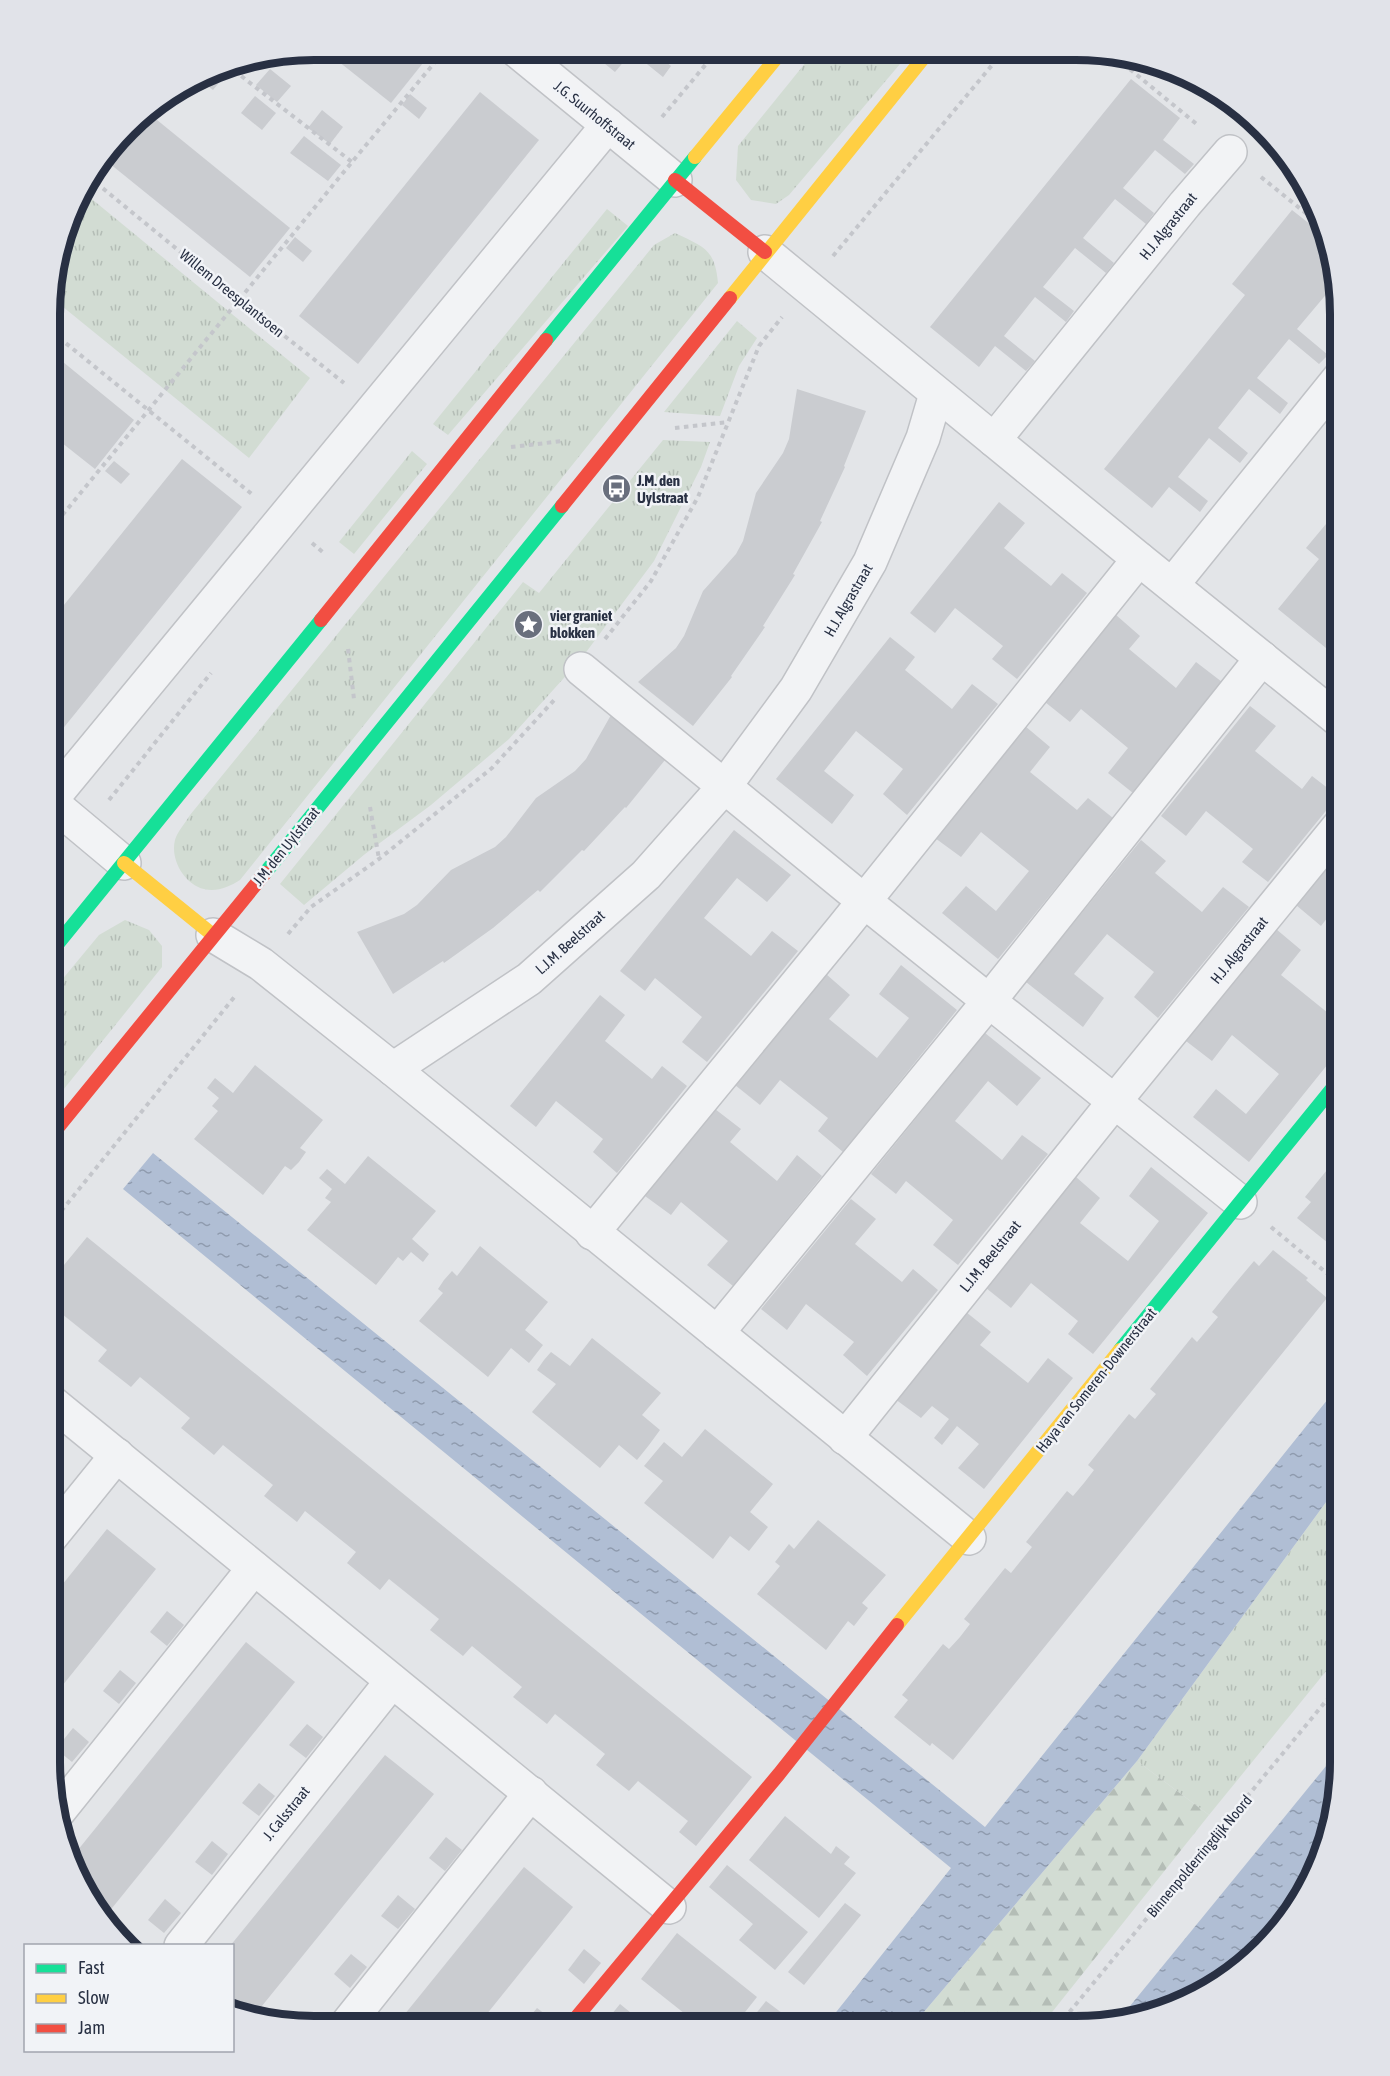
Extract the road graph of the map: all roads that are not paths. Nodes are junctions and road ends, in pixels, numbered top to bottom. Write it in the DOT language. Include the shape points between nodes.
graph roads {
  1 [pos="528,60"];
  2 [pos="775,60"];
  3 [pos="922,60"];
  4 [pos="608,125"];
  5 [pos="1230,152"];
  6 [pos="675,180"];
  7 [pos="765,252"];
  8 [pos="1330,389"];
  9 [pos="936,394"];
  10 [pos="994,440"];
  11 [pos="1139,559"];
  12 [pos="1172,585"];
  13 [pos="1262,658"];
  14 [pos="581,669"];
  15 [pos="1330,713"];
  16 [pos="724,787"];
  17 [pos="60,790"];
  18 [pos="60,809"];
  19 [pos="1330,837"];
  20 [pos="124,863"];
  21 [pos="864,901"];
  22 [pos="213,935"];
  23 [pos="60,941"];
  24 [pos="989,1001"];
  25 [pos="393,1069"];
  26 [pos="1137,1076"];
  27 [pos="1330,1091"];
  28 [pos="1114,1102"];
  29 [pos="60,1126"];
  30 [pos="1240,1202"];
  31 [pos="592,1233"];
  32 [pos="717,1334"];
  33 [pos="60,1409"];
  34 [pos="845,1438"];
  35 [pos="117,1455"];
  36 [pos="60,1526"];
  37 [pos="969,1538"];
  38 [pos="254,1568"];
  39 [pos="392,1681"];
  40 [pos="531,1793"];
  41 [pos="64,1805"];
  42 [pos="669,1907"];
  43 [pos="183,1944"];
  44 [pos="353,2016"];
  45 [pos="578,2016"];
  1 -- 4 [label="street, J.G. Suurhoffstraat"];
  2 -- 6 [label="street"];
  3 -- 7 [label="street, J.M. den Uylstraat"];
  4 -- 6 [label="street, J.G. Suurhoffstraat"];
  4 -- 17 [label="street"];
  5 -- 10 [label="street, H.J. Algrastraat"];
  6 -- 7 [label="street"];
  6 -- 20 [label="street"];
  7 -- 9 [label="street"];
  7 -- 22 [label="street, J.M. den Uylstraat"];
  8 -- 12 [label="street"];
  9 -- 10 [label="street"];
  9 -- 16 [label="street, H.J. Algrastraat" via="923,438 870,561 796,689"];
  10 -- 11 [label="street"];
  11 -- 12 [label="street"];
  11 -- 21 [label="street"];
  12 -- 13 [label="street"];
  13 -- 15 [label="street"];
  13 -- 24 [label="street"];
  14 -- 16 [label="street"];
  16 -- 21 [label="street"];
  16 -- 25 [label="street, L.J.M. Beelstraat" via="646,875 529,978"];
  18 -- 20 [label="street"];
  19 -- 26 [label="street, H.J. Algrastraat"];
  20 -- 22 [label="street"];
  20 -- 23 [label="street"];
  21 -- 24 [label="street"];
  21 -- 31 [label="street"];
  22 -- 25 [label="street" via="261,964"];
  22 -- 29 [label="street, J.M. den Uylstraat"];
  24 -- 28 [label="street"];
  24 -- 32 [label="street"];
  25 -- 31 [label="street"];
  26 -- 28 [label="street, L.J.M. Beelstraat"];
  27 -- 30 [label="street, Haya van Someren-Downerstraat"];
  28 -- 30 [label="street"];
  28 -- 34 [label="street, L.J.M. Beelstraat"];
  30 -- 37 [label="street, Haya van Someren-Downerstraat"];
  31 -- 32 [label="street"];
  32 -- 34 [label="street"];
  33 -- 35 [label="street"];
  34 -- 37 [label="street"];
  35 -- 36 [label="street"];
  35 -- 38 [label="street"];
  37 -- 42 [label="street, Haya van Someren-Downerstraat"];
  38 -- 39 [label="street"];
  38 -- 41 [label="street"];
  39 -- 40 [label="street"];
  39 -- 43 [label="street, J. Calsstraat"];
  40 -- 42 [label="street"];
  40 -- 44 [label="street"];
  42 -- 45 [label="street"];
}
